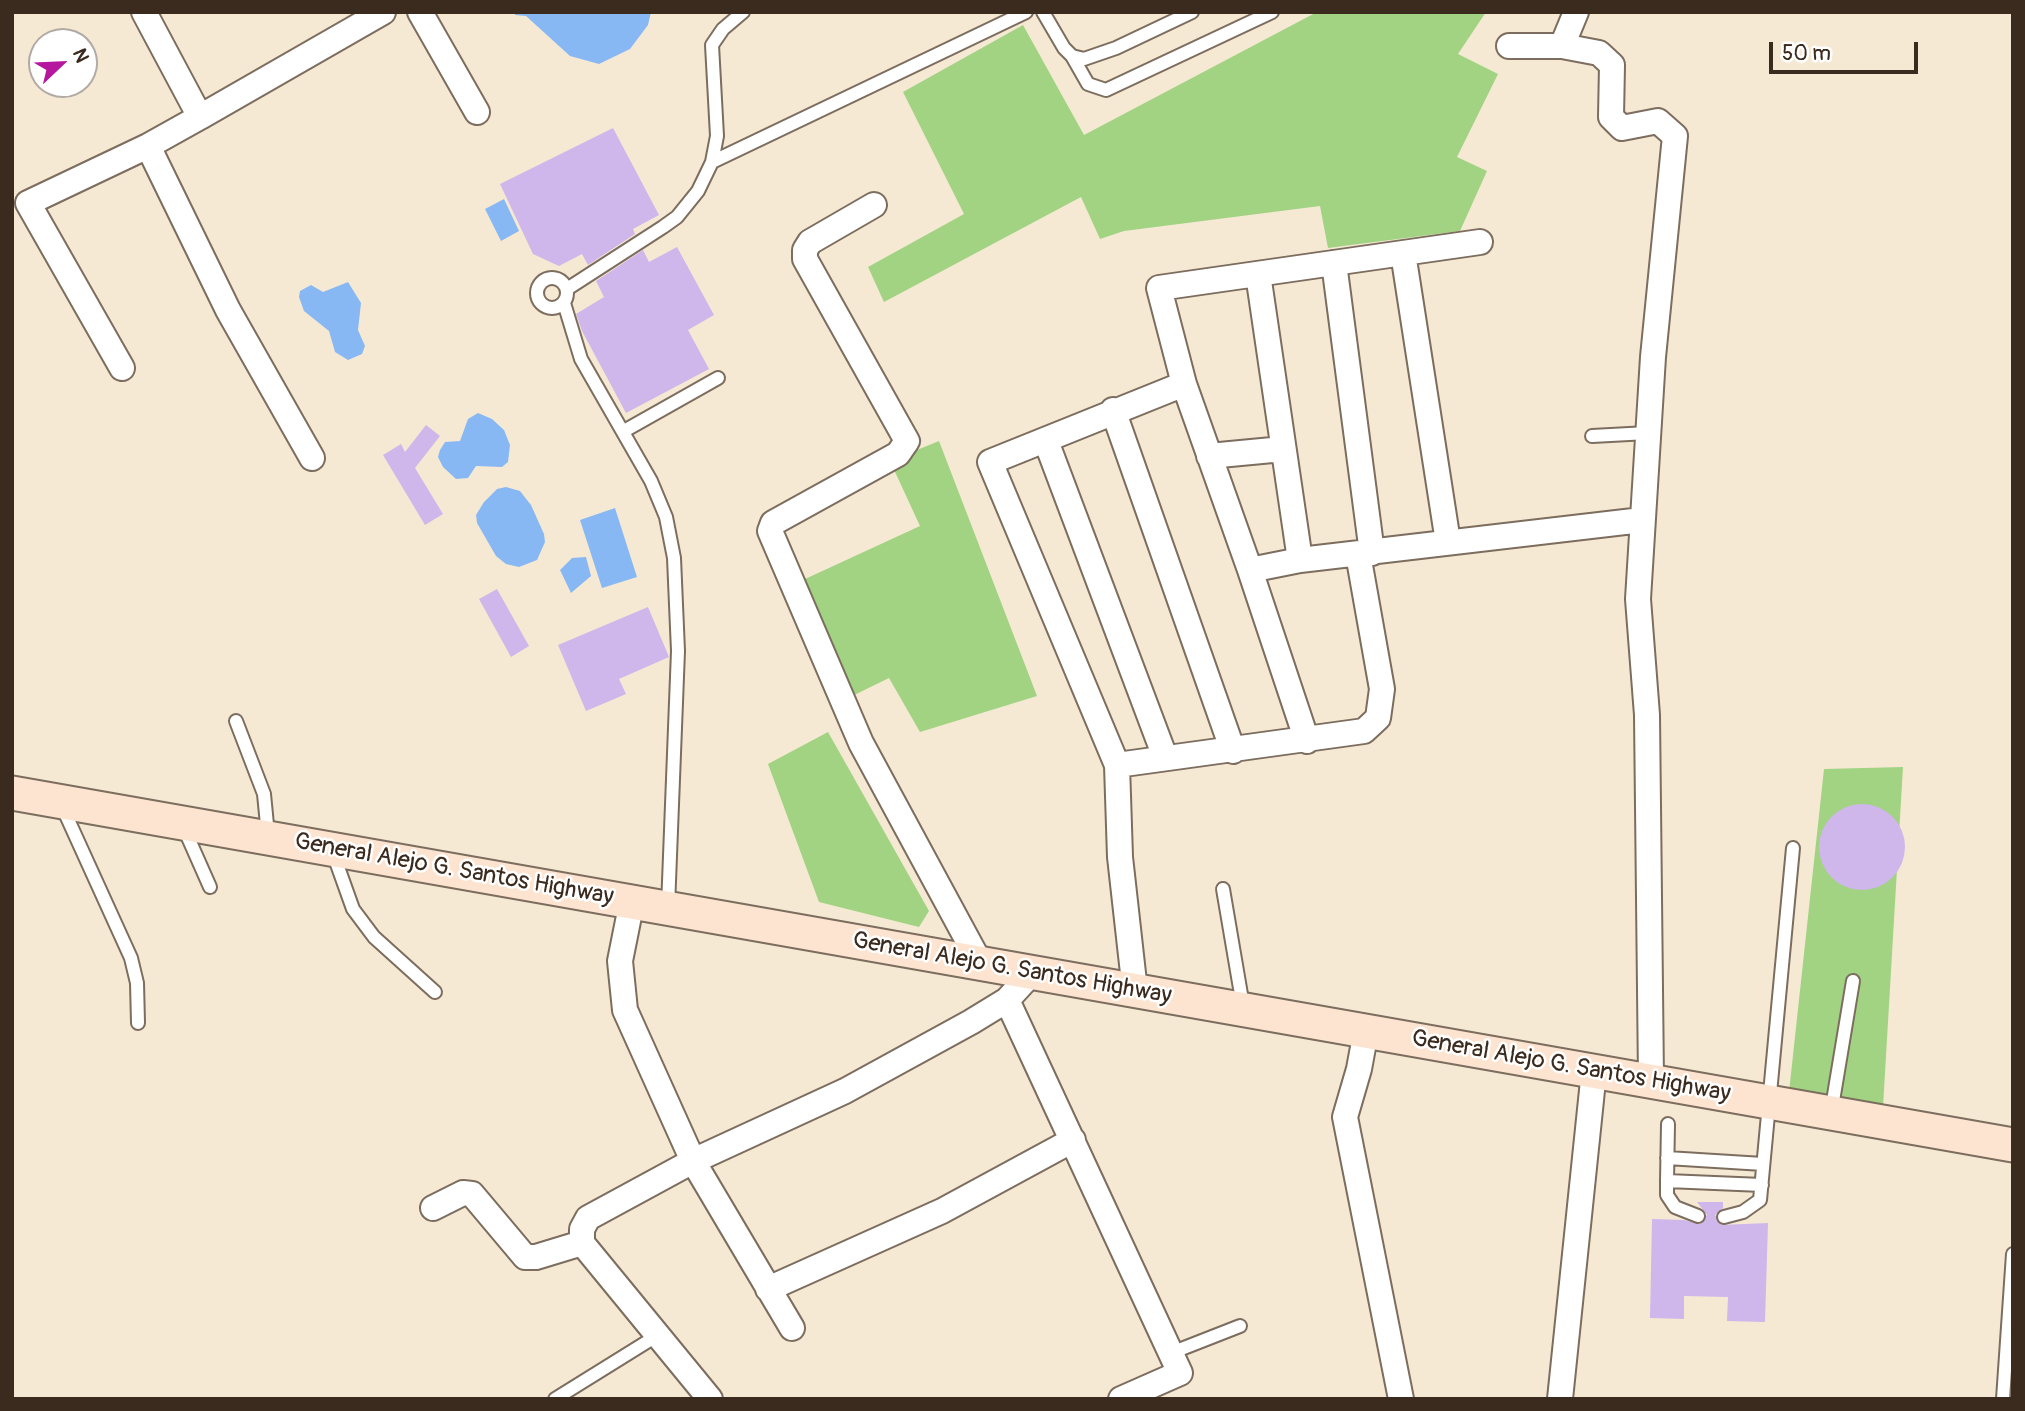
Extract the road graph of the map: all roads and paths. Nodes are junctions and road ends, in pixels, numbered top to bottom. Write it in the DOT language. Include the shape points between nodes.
graph roads {
  1 [pos="144,12"];
  2 [pos="383,12"];
  3 [pos="420,12"];
  4 [pos="743,12"];
  5 [pos="1026,12"];
  6 [pos="1044,12"];
  7 [pos="1192,12"];
  8 [pos="1272,12"];
  9 [pos="1576,12"];
  10 [pos="1509,46"];
  11 [pos="1562,46"];
  12 [pos="1072,56"];
  13 [pos="477,112"];
  14 [pos="200,117"];
  15 [pos="148,146"];
  16 [pos="712,162"];
  17 [pos="874,205"];
  18 [pos="1480,242"];
  19 [pos="1404,253"];
  20 [pos="1334,263"];
  21 [pos="1258,274"];
  22 [pos="567,289"];
  23 [pos="564,303"];
  24 [pos="122,368"];
  25 [pos="718,378"];
  26 [pos="1184,383"];
  27 [pos="1113,410"];
  28 [pos="624,431"];
  29 [pos="1648,433"];
  30 [pos="1592,436"];
  31 [pos="1046,441"];
  32 [pos="1283,449"];
  33 [pos="1209,456"];
  34 [pos="312,458"];
  35 [pos="1642,520"];
  36 [pos="1448,542"];
  37 [pos="1365,553"];
  38 [pos="1300,560"];
  39 [pos="1250,570"];
  40 [pos="236,721"];
  41 [pos="1307,741"];
  42 [pos="1233,751"];
  43 [pos="1165,757"];
  44 [pos="1117,765"];
  45 [pos="12,793"];
  46 [pos="60,801"];
  47 [pos="182,822"];
  48 [pos="268,838"];
  49 [pos="1793,848"];
  50 [pos="331,850"];
  51 [pos="210,887"];
  52 [pos="1223,889"];
  53 [pos="632,901"];
  54 [pos="668,908"];
  55 [pos="980,963"];
  56 [pos="1031,974"];
  57 [pos="1853,981"];
  58 [pos="1135,991"];
  59 [pos="435,992"];
  60 [pos="1007,1000"];
  61 [pos="1244,1010"];
  62 [pos="138,1023"];
  63 [pos="1366,1031"];
  64 [pos="1594,1071"];
  65 [pos="1651,1080"];
  66 [pos="1769,1101"];
  67 [pos="1831,1113"];
  68 [pos="1668,1124"];
  69 [pos="1073,1140"];
  70 [pos="2013,1144"];
  71 [pos="1667,1158"];
  72 [pos="693,1161"];
  73 [pos="1763,1164"];
  74 [pos="1667,1181"];
  75 [pos="1762,1185"];
  76 [pos="433,1209"];
  77 [pos="1698,1216"];
  78 [pos="1724,1217"];
  79 [pos="582,1242"];
  80 [pos="2013,1254"];
  81 [pos="768,1289"];
  82 [pos="1240,1326"];
  83 [pos="792,1328"];
  84 [pos="658,1335"];
  85 [pos="1171,1353"];
  86 [pos="555,1399"];
  87 [pos="710,1399"];
  88 [pos="1121,1399"];
  89 [pos="1401,1399"];
  90 [pos="1560,1399"];
  91 [pos="2003,1399"];
  1 -- 14 [label="street"];
  2 -- 14 [label="street"];
  3 -- 13 [label="street"];
  4 -- 16 [label="lane" via="712,45 718,101"];
  5 -- 16 [label="lane"];
  6 -- 12 [label="lane"];
  7 -- 12 [label="lane" via="1116,48 1084,59"];
  8 -- 12 [label="lane" via="1105,90 1088,84"];
  9 -- 11 [label="street"];
  10 -- 11 [label="street"];
  11 -- 29 [label="street" via="1599,53 1612,65 1611,117 1622,128 1658,121 1675,136"];
  14 -- 15 [label="street"];
  15 -- 24 [label="street" via="28,203"];
  15 -- 34 [label="street" via="228,310"];
  16 -- 22 [label="lane" via="698,191 677,217"];
  17 -- 55 [label="street" via="810,242 805,259 907,442 898,454 773,523 770,531 861,743"];
  18 -- 19 [label="street"];
  19 -- 20 [label="street"];
  19 -- 36 [label="street"];
  20 -- 21 [label="street"];
  20 -- 37 [label="street"];
  21 -- 26 [label="street" via="1158,288"];
  21 -- 32 [label="street"];
  22 -- 23 [label="lane"];
  22 -- 23 [label="lane" via="554,278 538,287 544,306"];
  23 -- 28 [label="lane" via="581,359"];
  25 -- 28 [label="lane"];
  26 -- 27 [label="street"];
  26 -- 33 [label="street"];
  27 -- 31 [label="street"];
  27 -- 42 [label="street"];
  28 -- 54 [label="lane" via="666,517 674,558 678,651"];
  29 -- 30 [label="lane"];
  29 -- 35 [label="street"];
  31 -- 43 [label="street"];
  31 -- 44 [label="street" via="990,462"];
  32 -- 33 [label="street"];
  32 -- 38 [label="street"];
  33 -- 39 [label="street"];
  35 -- 36 [label="street"];
  35 -- 65 [label="street" via="1637,599 1647,715"];
  36 -- 37 [label="street"];
  37 -- 38 [label="street"];
  37 -- 41 [label="street" via="1382,689 1378,718 1364,731"];
  38 -- 39 [label="street"];
  39 -- 41 [label="street"];
  40 -- 48 [label="lane" via="264,794"];
  41 -- 42 [label="street"];
  42 -- 43 [label="street"];
  43 -- 44 [label="street"];
  44 -- 58 [label="street" via="1119,857"];
  45 -- 46 [label="main road, General Alejo G. Santos Highway"];
  46 -- 47 [label="main road, General Alejo G. Santos Highway"];
  46 -- 62 [label="lane" via="131,958"];
  47 -- 48 [label="main road, General Alejo G. Santos Highway"];
  47 -- 51 [label="lane"];
  48 -- 50 [label="main road, General Alejo G. Santos Highway"];
  49 -- 66 [label="lane"];
  50 -- 53 [label="main road, General Alejo G. Santos Highway"];
  50 -- 59 [label="lane" via="353,909 374,937"];
  52 -- 61 [label="lane"];
  53 -- 54 [label="main road, General Alejo G. Santos Highway"];
  53 -- 72 [label="street" via="620,961 625,1010"];
  54 -- 55 [label="main road, General Alejo G. Santos Highway"];
  55 -- 56 [label="main road, General Alejo G. Santos Highway"];
  56 -- 58 [label="main road, General Alejo G. Santos Highway"];
  56 -- 60 [label="street"];
  57 -- 67 [label="lane"];
  58 -- 61 [label="main road, General Alejo G. Santos Highway"];
  60 -- 69 [label="street"];
  60 -- 72 [label="street" via="845,1091"];
  61 -- 63 [label="main road, General Alejo G. Santos Highway"];
  63 -- 64 [label="main road, General Alejo G. Santos Highway"];
  63 -- 89 [label="street" via="1346,1117"];
  64 -- 65 [label="main road, General Alejo G. Santos Highway"];
  64 -- 90 [label="street"];
  65 -- 66 [label="main road, General Alejo G. Santos Highway"];
  66 -- 67 [label="main road, General Alejo G. Santos Highway"];
  66 -- 73 [label="lane"];
  67 -- 70 [label="main road, General Alejo G. Santos Highway"];
  68 -- 71 [label="lane"];
  69 -- 81 [label="street" via="942,1211"];
  69 -- 85 [label="street"];
  71 -- 73 [label="lane"];
  71 -- 74 [label="lane"];
  72 -- 79 [label="street" via="588,1218"];
  72 -- 81 [label="street"];
  73 -- 75 [label="lane"];
  74 -- 75 [label="lane"];
  74 -- 77 [label="lane" via="1667,1195 1675,1207"];
  75 -- 78 [label="lane" via="1760,1200 1743,1212"];
  76 -- 79 [label="street" via="463,1193 472,1194 525,1257"];
  79 -- 84 [label="street"];
  80 -- 91 [label="lane"];
  81 -- 83 [label="street"];
  82 -- 85 [label="lane"];
  84 -- 86 [label="lane"];
  84 -- 87 [label="street"];
  85 -- 88 [label="street" via="1180,1373"];
}
